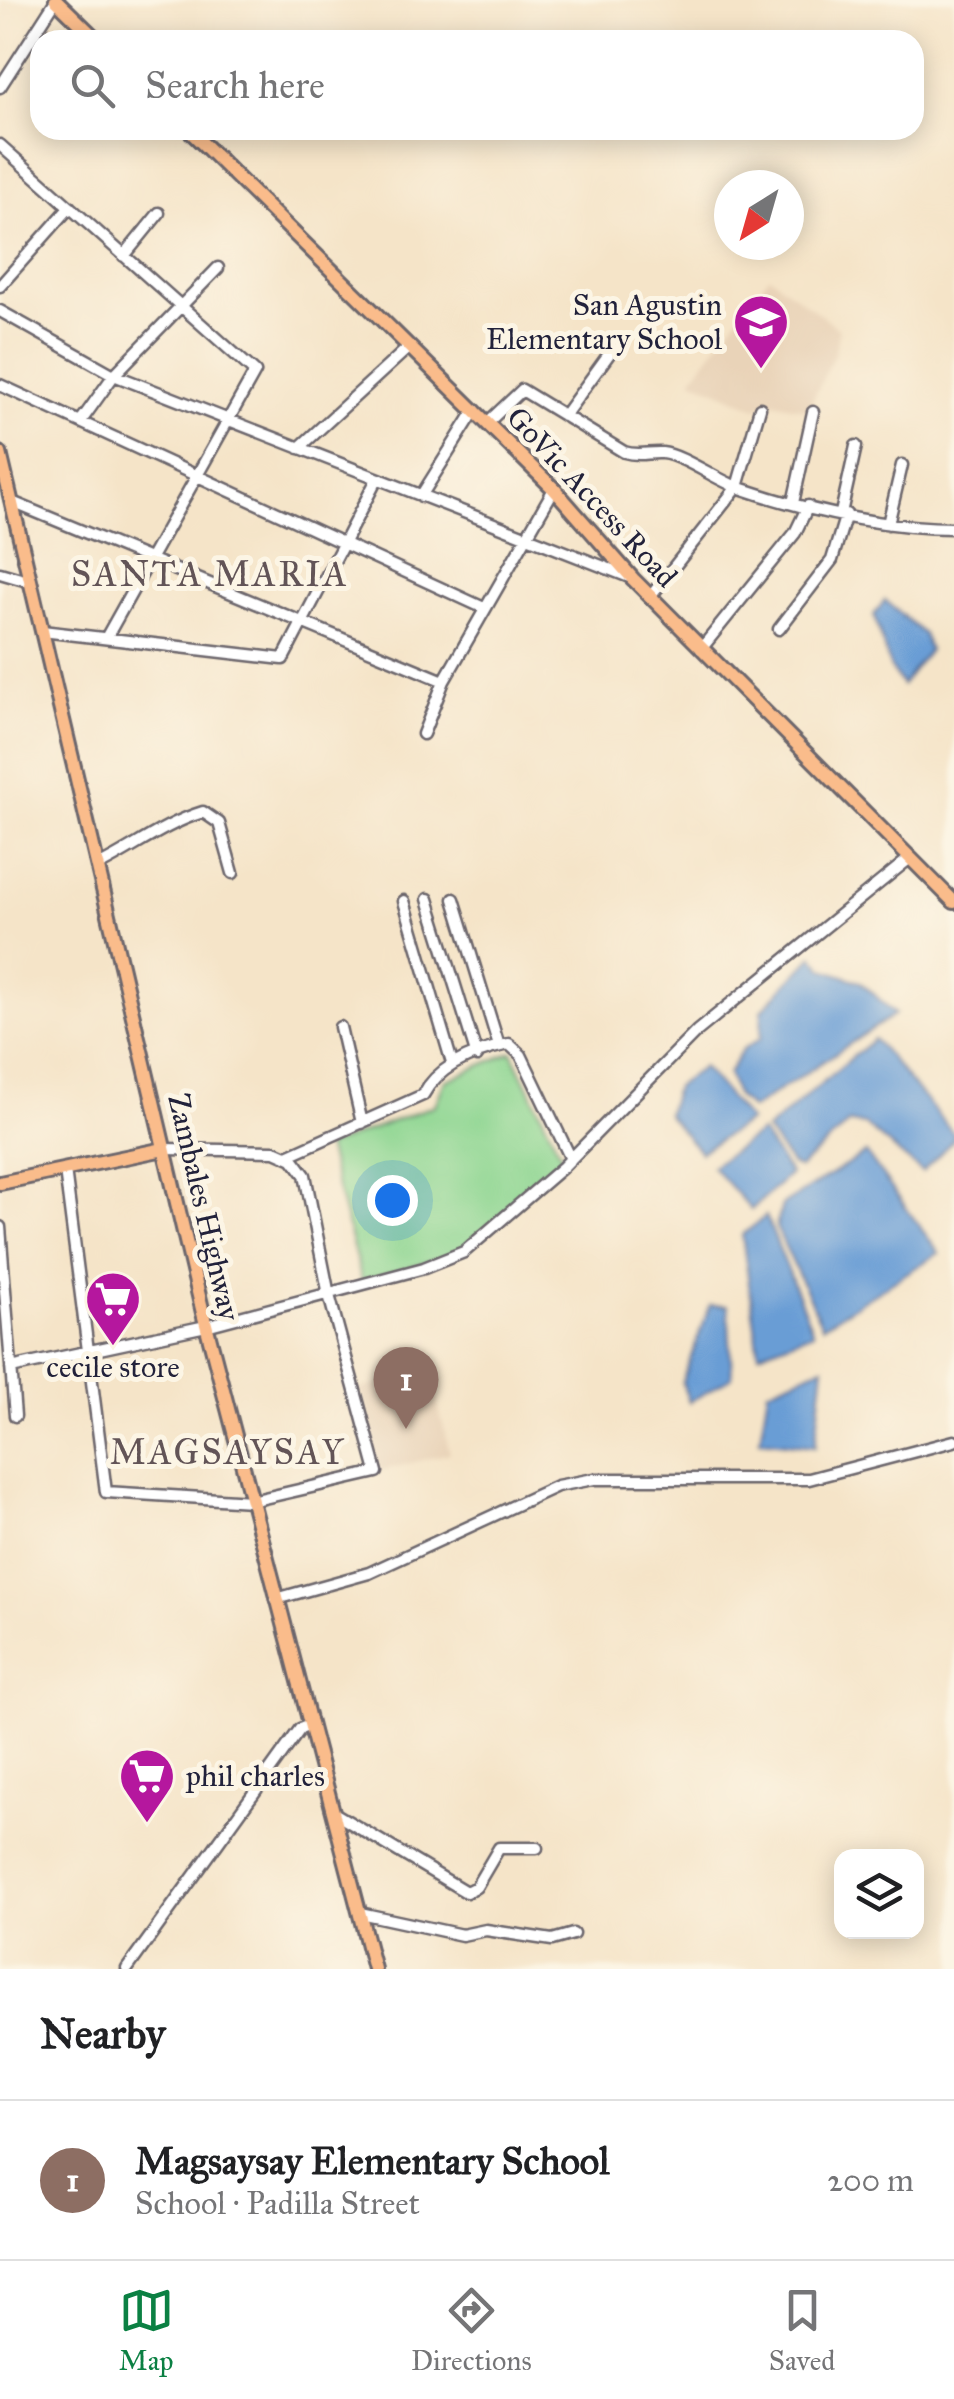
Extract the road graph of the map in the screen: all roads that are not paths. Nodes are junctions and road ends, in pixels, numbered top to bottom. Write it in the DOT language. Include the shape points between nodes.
graph roads {
  1 [pos="56,0"];
  2 [pos="37,30"];
  3 [pos="87,30"];
  4 [pos="30,40"];
  5 [pos="0,87"];
  6 [pos="199,140"];
  7 [pos="0,144"];
  8 [pos="70,207"];
  9 [pos="159,213"];
  10 [pos="124,256"];
  11 [pos="218,268"];
  12 [pos="0,286"];
  13 [pos="180,306"];
  14 [pos="0,311"];
  15 [pos="410,346"];
  16 [pos="608,354"];
  17 [pos="114,375"];
  18 [pos="0,385"];
  19 [pos="760,408"];
  20 [pos="475,410"];
  21 [pos="813,412"];
  22 [pos="564,416"];
  23 [pos="81,421"];
  24 [pos="226,421"];
  25 [pos="487,423"];
  26 [pos="856,446"];
  27 [pos="299,448"];
  28 [pos="0,454"];
  29 [pos="902,466"];
  30 [pos="198,472"];
  31 [pos="377,479"];
  32 [pos="737,487"];
  33 [pos="554,488"];
  34 [pos="422,496"];
  35 [pos="12,502"];
  36 [pos="793,503"];
  37 [pos="808,506"];
  38 [pos="843,513"];
  39 [pos="888,524"];
  40 [pos="954,528"];
  41 [pos="524,536"];
  42 [pos="343,544"];
  43 [pos="148,557"];
  44 [pos="0,573"];
  45 [pos="633,579"];
  46 [pos="31,582"];
  47 [pos="651,596"];
  48 [pos="484,608"];
  49 [pos="302,619"];
  50 [pos="779,629"];
  51 [pos="42,630"];
  52 [pos="106,638"];
  53 [pos="702,649"];
  54 [pos="444,682"];
  55 [pos="423,734"];
  56 [pos="910,858"];
  57 [pos="98,866"];
  58 [pos="233,873"];
  59 [pos="454,898"];
  60 [pos="428,899"];
  61 [pos="404,901"];
  62 [pos="954,902"];
  63 [pos="340,1027"];
  64 [pos="499,1046"];
  65 [pos="477,1056"];
  66 [pos="452,1063"];
  67 [pos="362,1123"];
  68 [pos="164,1148"];
  69 [pos="286,1156"];
  70 [pos="571,1159"];
  71 [pos="65,1170"];
  72 [pos="0,1183"];
  73 [pos="0,1227"];
  74 [pos="329,1295"];
  75 [pos="206,1326"];
  76 [pos="88,1352"];
  77 [pos="11,1368"];
  78 [pos="16,1416"];
  79 [pos="954,1441"];
  80 [pos="250,1501"];
  81 [pos="276,1599"];
  82 [pos="310,1725"];
  83 [pos="334,1812"];
  84 [pos="537,1848"];
  85 [pos="360,1914"];
  86 [pos="573,1934"];
  87 [pos="128,1969"];
  88 [pos="374,1969"];
  1 -- 2 [label="street"];
  1 -- 3 [label="main road"];
  4 -- 5 [label="street"];
  6 -- 15 [label="main road, GoVic Access Road"];
  7 -- 8 [label="street"];
  8 -- 10 [label="street"];
  8 -- 12 [label="street"];
  9 -- 10 [label="street"];
  10 -- 13 [label="street"];
  11 -- 13 [label="street"];
  13 -- 17 [label="street"];
  13 -- 24 [label="street" via="255,372"];
  14 -- 17 [label="street"];
  15 -- 20 [label="main road, GoVic Access Road"];
  15 -- 27 [label="street"];
  16 -- 22 [label="street"];
  17 -- 23 [label="street"];
  17 -- 24 [label="street"];
  18 -- 23 [label="street"];
  19 -- 32 [label="street"];
  20 -- 25 [label="main road, GoVic Access Road"];
  20 -- 34 [label="street"];
  21 -- 36 [label="street"];
  22 -- 25 [label="street" via="522,390"];
  22 -- 32 [label="street" via="624,452 643,458 662,453"];
  23 -- 30 [label="street"];
  24 -- 27 [label="street"];
  24 -- 30 [label="street"];
  25 -- 33 [label="main road, GoVic Access Road"];
  26 -- 38 [label="street"];
  27 -- 31 [label="street"];
  28 -- 35 [label="main road, Zambales Highway"];
  29 -- 39 [label="street"];
  30 -- 42 [label="street"];
  30 -- 43 [label="street"];
  31 -- 34 [label="street"];
  31 -- 42 [label="street"];
  32 -- 36 [label="street"];
  32 -- 47 [label="street"];
  33 -- 41 [label="street"];
  33 -- 45 [label="main road, GoVic Access Road"];
  34 -- 41 [label="street"];
  35 -- 43 [label="street"];
  35 -- 46 [label="main road, Zambales Highway"];
  36 -- 37 [label="street"];
  37 -- 38 [label="street"];
  37 -- 53 [label="street" via="795,533"];
  38 -- 39 [label="street"];
  38 -- 50 [label="street" via="832,560"];
  39 -- 40 [label="street"];
  41 -- 45 [label="street"];
  41 -- 48 [label="street"];
  42 -- 48 [label="street"];
  42 -- 49 [label="street"];
  43 -- 49 [label="street"];
  43 -- 52 [label="street"];
  44 -- 46 [label="street"];
  45 -- 47 [label="main road, GoVic Access Road"];
  46 -- 51 [label="main road, Zambales Highway"];
  47 -- 53 [label="main road, GoVic Access Road"];
  48 -- 54 [label="street"];
  49 -- 52 [label="street" via="283,659"];
  49 -- 54 [label="street"];
  51 -- 52 [label="street"];
  51 -- 57 [label="main road, Zambales Highway"];
  53 -- 56 [label="main road, GoVic Access Road"];
  54 -- 55 [label="street"];
  56 -- 62 [label="main road, GoVic Access Road"];
  56 -- 70 [label="street" via="696,1031"];
  57 -- 58 [label="street" via="171,822 202,812 219,823"];
  57 -- 68 [label="main road, Zambales Highway"];
  59 -- 64 [label="street"];
  60 -- 65 [label="street"];
  61 -- 66 [label="street"];
  63 -- 67 [label="street"];
  64 -- 65 [label="street"];
  64 -- 70 [label="street" via="516,1047"];
  65 -- 66 [label="street"];
  66 -- 67 [label="street" via="423,1096"];
  67 -- 69 [label="street"];
  68 -- 69 [label="street"];
  68 -- 71 [label="main road"];
  68 -- 75 [label="main road, Zambales Highway"];
  69 -- 74 [label="street" via="305,1176"];
  70 -- 74 [label="street" via="464,1252"];
  71 -- 72 [label="main road"];
  71 -- 76 [label="street"];
  73 -- 77 [label="street"];
  74 -- 75 [label="street"];
  74 -- 80 [label="street" via="378,1472"];
  75 -- 76 [label="street"];
  75 -- 80 [label="main road, Zambales Highway"];
  76 -- 77 [label="street"];
  76 -- 80 [label="street" via="106,1492"];
  77 -- 78 [label="street"];
  79 -- 81 [label="street" via="809,1479 594,1479 557,1486 369,1573"];
  80 -- 81 [label="main road, Zambales Highway"];
  81 -- 82 [label="main road, Zambales Highway"];
  82 -- 83 [label="main road, Zambales Highway"];
  82 -- 87 [label="street" via="300,1729"];
  83 -- 84 [label="street" via="466,1892 476,1888 498,1848"];
  83 -- 85 [label="main road, Zambales Highway"];
  85 -- 86 [label="street" via="462,1935 486,1930 552,1940"];
  85 -- 88 [label="main road, Zambales Highway"];
}
